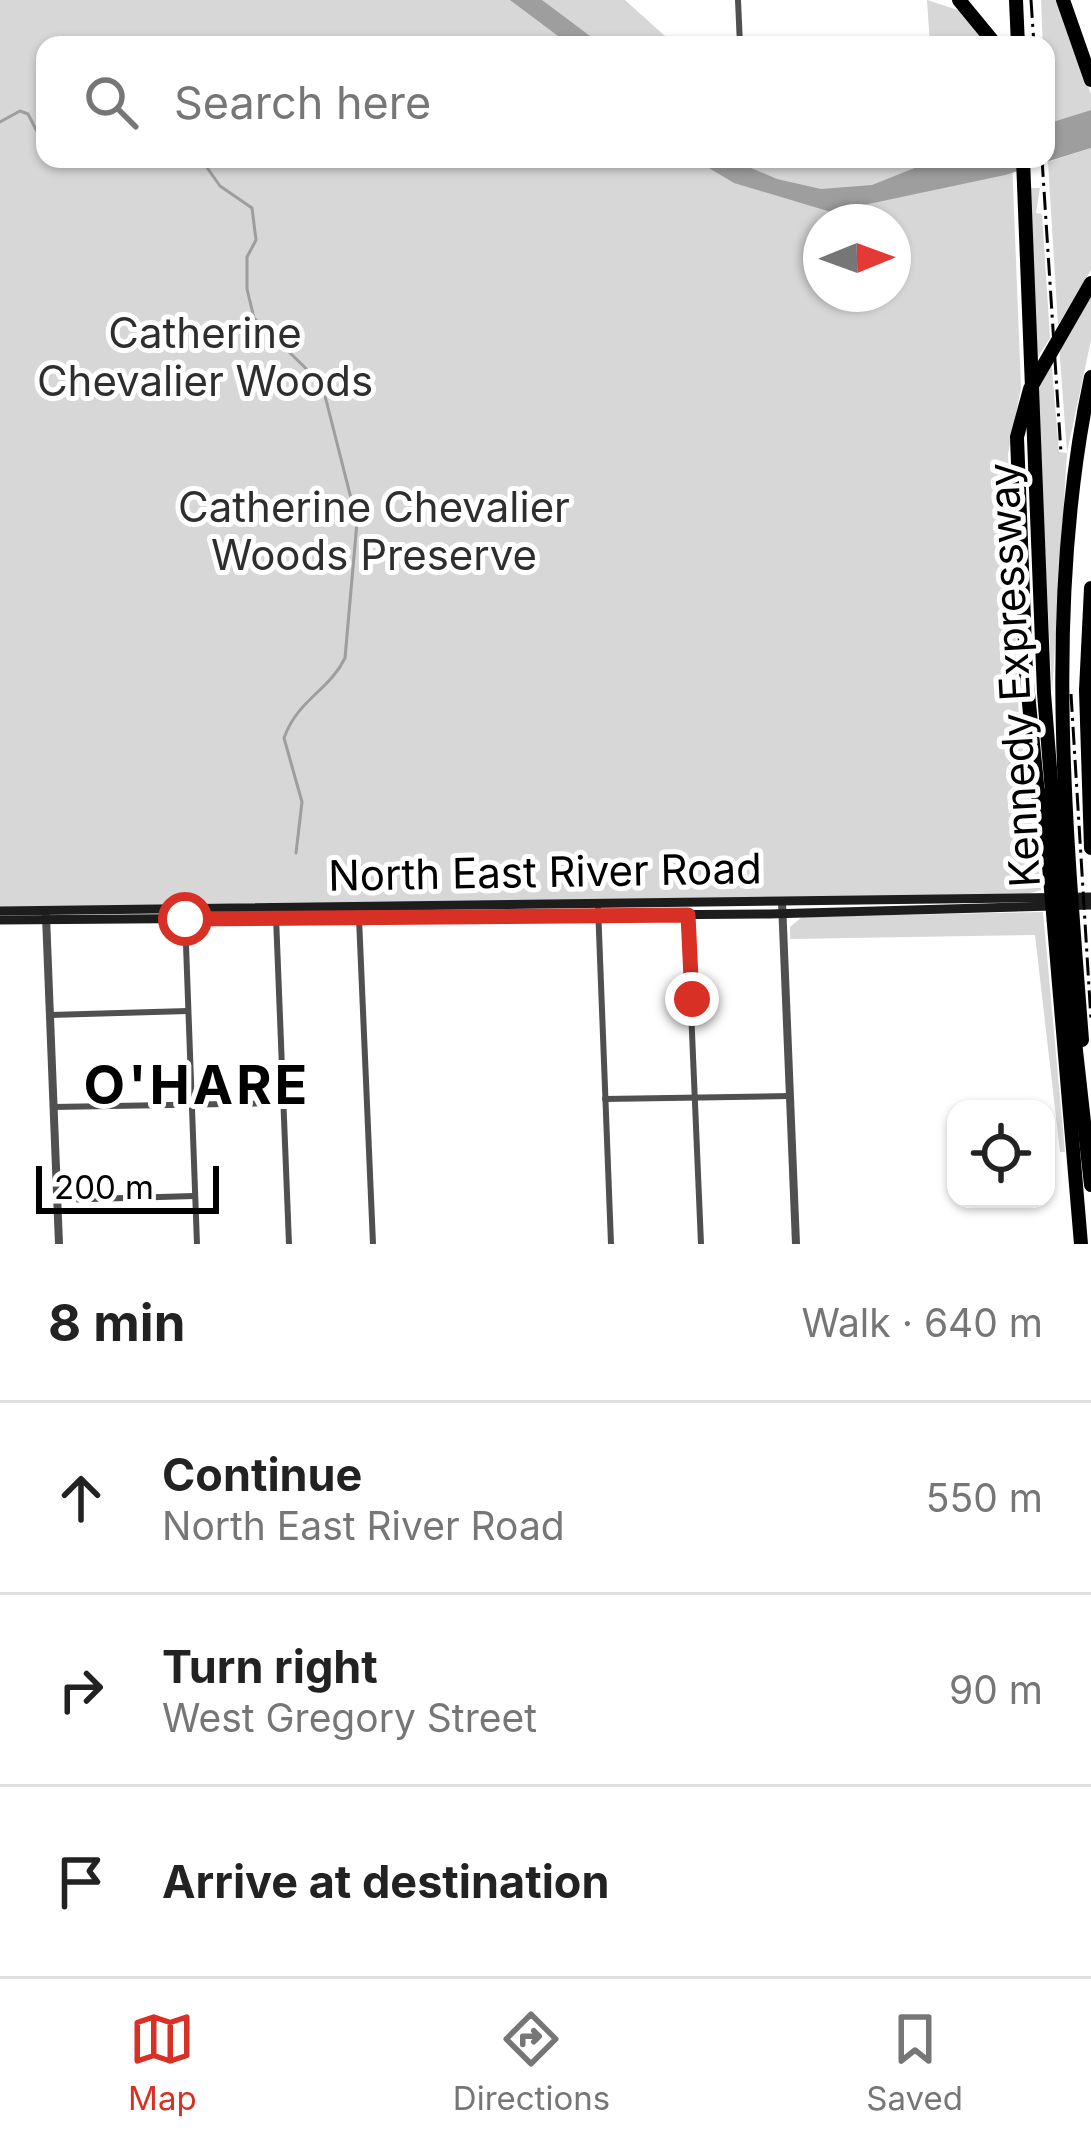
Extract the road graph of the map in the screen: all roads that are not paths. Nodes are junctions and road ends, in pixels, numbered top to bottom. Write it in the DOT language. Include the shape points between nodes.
graph roads {
  1 [pos="738,0"];
  2 [pos="959,0"];
  3 [pos="1016,0"];
  4 [pos="1063,0"];
  5 [pos="740,36"];
  6 [pos="989,36"];
  7 [pos="1018,36"];
  8 [pos="1091,79"];
  9 [pos="1023,168"];
  10 [pos="1091,283"];
  11 [pos="1091,377"];
  12 [pos="1091,420"];
  13 [pos="1034,429"];
  14 [pos="1091,588"];
  15 [pos="1063,600"];
  16 [pos="1043,830"];
  17 [pos="1091,848"];
  18 [pos="1091,901"];
  19 [pos="782,908"];
  20 [pos="0,910"];
  21 [pos="598,910"];
  22 [pos="359,912"];
  23 [pos="276,913"];
  24 [pos="185,914"];
  25 [pos="46,915"];
  26 [pos="688,915"];
  27 [pos="0,920"];
  28 [pos="188,1011"];
  29 [pos="50,1015"];
  30 [pos="790,1096"];
  31 [pos="695,1097"];
  32 [pos="605,1100"];
  33 [pos="283,1103"];
  34 [pos="191,1105"];
  35 [pos="53,1107"];
  36 [pos="1085,1117"];
  37 [pos="1091,1184"];
  38 [pos="194,1196"];
  39 [pos="57,1200"];
  40 [pos="59,1244"];
  41 [pos="197,1244"];
  42 [pos="289,1244"];
  43 [pos="373,1244"];
  44 [pos="611,1244"];
  45 [pos="701,1244"];
  46 [pos="796,1244"];
  47 [pos="1081,1244"];
  1 -- 5 [label="street"];
  2 -- 6 [label="highway"];
  3 -- 7 [label="highway"];
  4 -- 8 [label="highway"];
  9 -- 13 [label="highway, Kennedy Expressway"];
  10 -- 16 [label="highway" via="1022,412 1016,451"];
  11 -- 15 [label="highway"];
  12 -- 15 [label="highway"];
  13 -- 16 [label="highway"];
  13 -- 36 [label="highway, Kennedy Expressway" via="1046,714"];
  14 -- 17 [label="highway"];
  15 -- 36 [label="highway" via="1064,803"];
  16 -- 47 [label="highway"];
  18 -- 19 [label="main road, North East River Road"];
  19 -- 21 [label="main road, North East River Road"];
  19 -- 26 [label="main road, North East River Road"];
  19 -- 30 [label="street"];
  20 -- 25 [label="main road, North East River Road"];
  21 -- 22 [label="main road, North East River Road"];
  21 -- 26 [label="main road, North East River Road"];
  21 -- 32 [label="street"];
  22 -- 23 [label="main road, North East River Road"];
  22 -- 43 [label="street"];
  23 -- 24 [label="main road, North East River Road"];
  23 -- 33 [label="street"];
  24 -- 25 [label="main road, North East River Road"];
  24 -- 28 [label="street"];
  25 -- 27 [label="main road, North East River Road"];
  25 -- 29 [label="street"];
  26 -- 31 [label="street"];
  28 -- 29 [label="street"];
  28 -- 34 [label="street"];
  29 -- 35 [label="street"];
  30 -- 31 [label="street"];
  30 -- 46 [label="street"];
  31 -- 32 [label="street"];
  31 -- 45 [label="street"];
  32 -- 44 [label="street"];
  33 -- 34 [label="street"];
  33 -- 42 [label="street"];
  34 -- 35 [label="street"];
  34 -- 38 [label="street"];
  35 -- 39 [label="street"];
  36 -- 37 [label="highway, Kennedy Expressway"];
  38 -- 39 [label="street"];
  38 -- 41 [label="street"];
  39 -- 40 [label="street"];
}
